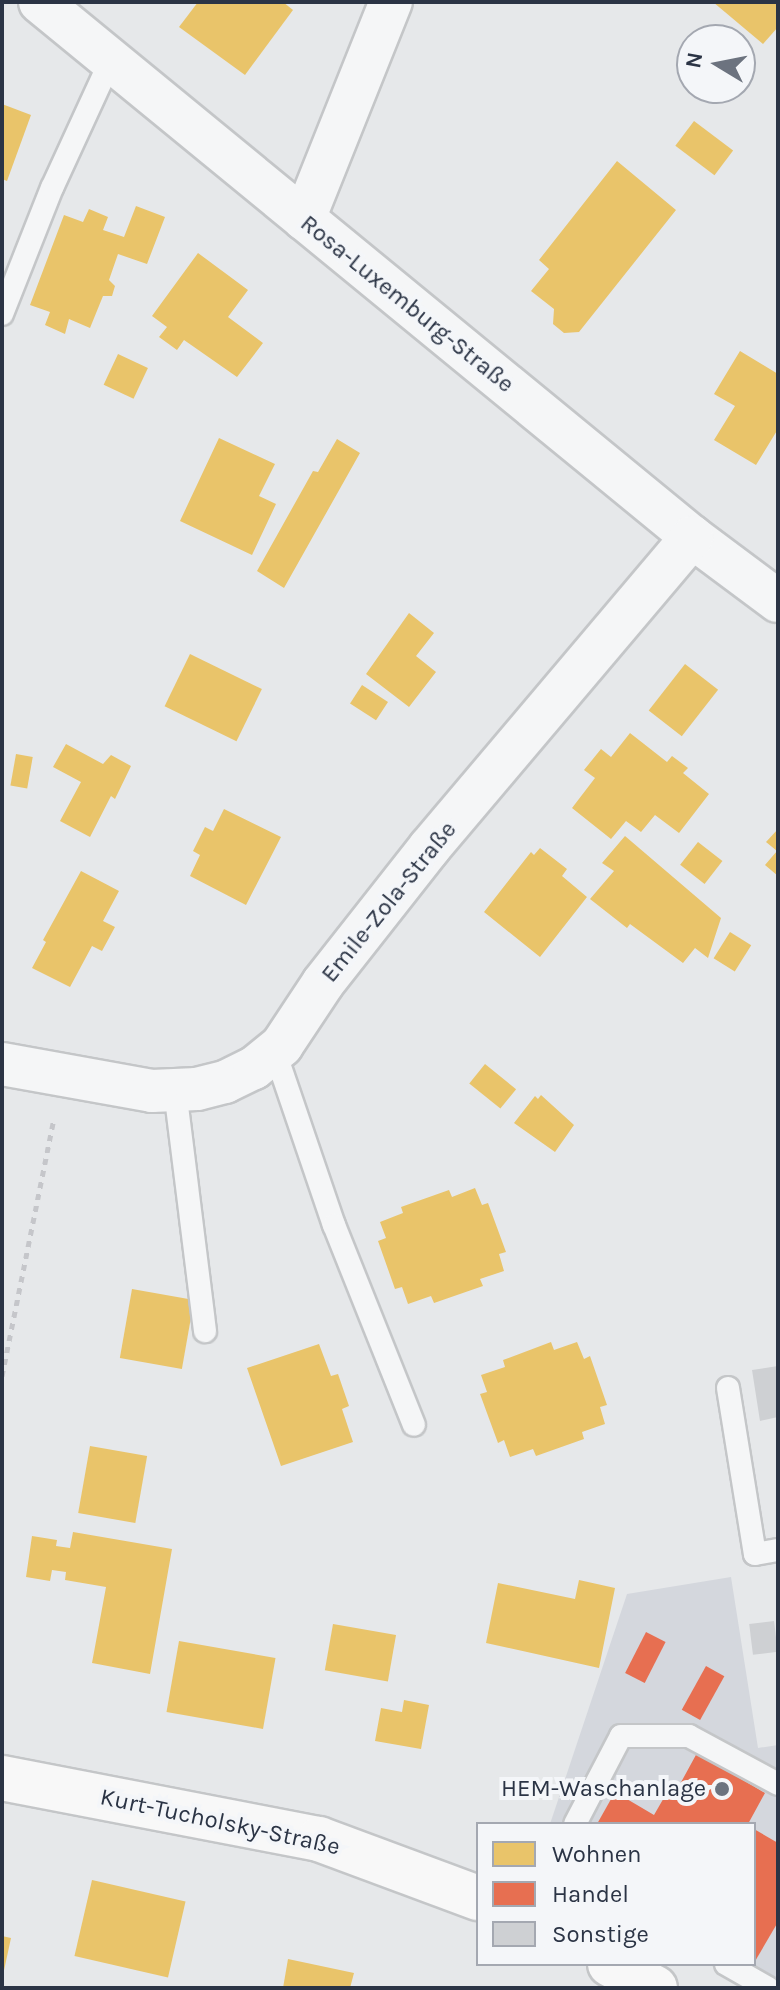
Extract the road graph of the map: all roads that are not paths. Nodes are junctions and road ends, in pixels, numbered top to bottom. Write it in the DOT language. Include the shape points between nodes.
graph roads {
  1 [pos="40,2"];
  2 [pos="391,2"];
  3 [pos="111,60"];
  4 [pos="304,219"];
  5 [pos="2,314"];
  6 [pos="692,537"];
  7 [pos="778,601"];
  8 [pos="275,1052"];
  9 [pos="2,1064"];
  10 [pos="175,1090"];
  11 [pos="205,1331"];
  12 [pos="728,1388"];
  13 [pos="414,1425"];
  14 [pos="778,1550"];
  15 [pos="2,1778"];
  16 [pos="778,1784"];
  17 [pos="576,1822"];
  18 [pos="476,1897"];
  19 [pos="614,1966"];
  20 [pos="730,1966"];
  21 [pos="778,1971"];
  22 [pos="655,1988"];
  23 [pos="768,1988"];
  1 -- 3 [label="street, Rosa-Luxemburg-Straße"];
  2 -- 4 [label="street"];
  3 -- 4 [label="street, Rosa-Luxemburg-Straße"];
  3 -- 5 [label="lane"];
  4 -- 6 [label="street, Rosa-Luxemburg-Straße"];
  6 -- 7 [label="street, Rosa-Luxemburg-Straße"];
  6 -- 8 [label="street, Emile-Zola-Straße" via="430,847"];
  8 -- 10 [label="street, Emile-Zola-Straße" via="225,1082"];
  8 -- 13 [label="lane" via="334,1225"];
  9 -- 10 [label="street, Emile-Zola-Straße" via="152,1091"];
  10 -- 11 [label="lane"];
  12 -- 14 [label="lane" via="755,1554"];
  15 -- 18 [label="main road, Kurt-Tucholsky-Straße" via="319,1839"];
  16 -- 17 [label="lane" via="689,1736 621,1736"];
  19 -- 22 [label="main road"];
  20 -- 23 [label="lane"];
  21 -- 23 [label="lane"];
}
